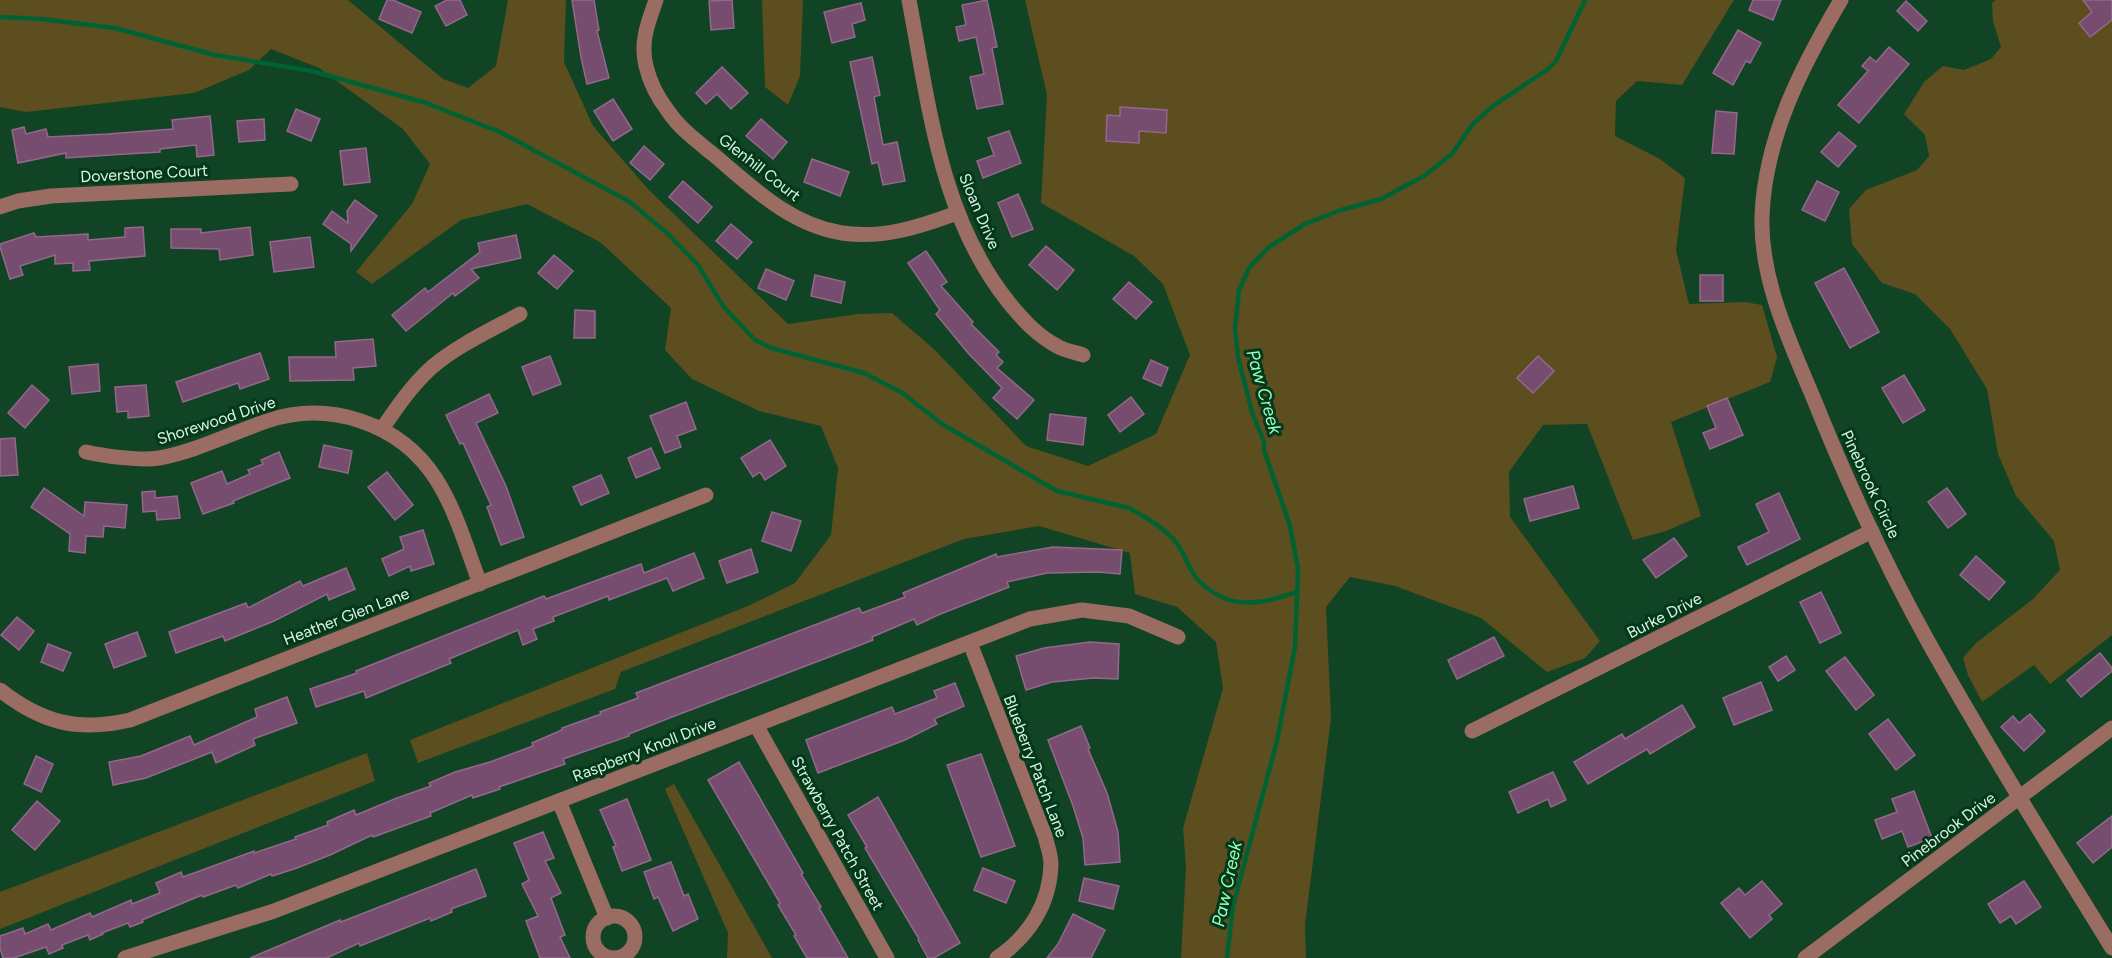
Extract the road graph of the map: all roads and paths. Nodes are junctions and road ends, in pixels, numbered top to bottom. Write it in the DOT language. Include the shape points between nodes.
graph roads {
  1 [pos="656,0"];
  2 [pos="909,0"];
  3 [pos="1841,0"];
  4 [pos="291,184"];
  5 [pos="0,207"];
  6 [pos="957,213"];
  7 [pos="520,314"];
  8 [pos="1083,355"];
  9 [pos="382,429"];
  10 [pos="86,452"];
  11 [pos="706,495"];
  12 [pos="1872,531"];
  13 [pos="480,584"];
  14 [pos="1178,637"];
  15 [pos="970,643"];
  16 [pos="3,698"];
  17 [pos="756,726"];
  18 [pos="2112,728"];
  19 [pos="1472,731"];
  20 [pos="2018,798"];
  21 [pos="559,801"];
  22 [pos="607,918"];
  23 [pos="2112,948"];
  24 [pos="125,958"];
  25 [pos="888,958"];
  26 [pos="997,958"];
  27 [pos="1805,958"];
  1 -- 6 [label="street, Glenhill Court" via="643,47 655,92 686,131 777,207 829,230 869,235 921,226"];
  2 -- 6 [label="street, Sloan Drive" via="934,132"];
  3 -- 12 [label="street, Pinebrook Circle" via="1787,104 1767,172 1762,218 1771,284 1784,328"];
  4 -- 5 [label="street, Doverstone Court" via="51,196"];
  6 -- 8 [label="street, Sloan Drive" via="985,268 1023,320 1059,348"];
  7 -- 9 [label="street" via="432,367"];
  9 -- 10 [label="street, Shorewood Drive" via="364,421 311,412 268,420 194,449 156,458"];
  9 -- 13 [label="street, Shorewood Drive" via="406,445 435,478"];
  11 -- 13 [label="street, Heather Glen Lane"];
  12 -- 19 [label="street, Burke Drive"];
  12 -- 20 [label="street, Pinebrook Circle" via="1929,643"];
  13 -- 16 [label="street, Heather Glen Lane" via="130,720 83,726 51,720"];
  14 -- 15 [label="street, Raspberry Knoll Drive" via="1129,616 1082,610 1030,619"];
  15 -- 17 [label="street, Raspberry Knoll Drive"];
  15 -- 26 [label="street, Blueberry Patch Lane" via="1052,862 1046,899 1034,922 1017,944"];
  17 -- 21 [label="street, Raspberry Knoll Drive"];
  17 -- 25 [label="street, Strawberry Patch Street"];
  18 -- 20 [label="street, Pinebrook Drive"];
  20 -- 23 [label="street, Pinebrook Circle"];
  20 -- 27 [label="street, Pinebrook Drive"];
  21 -- 22 [label="street"];
  21 -- 24 [label="street, Raspberry Knoll Drive" via="274,911"];
}
